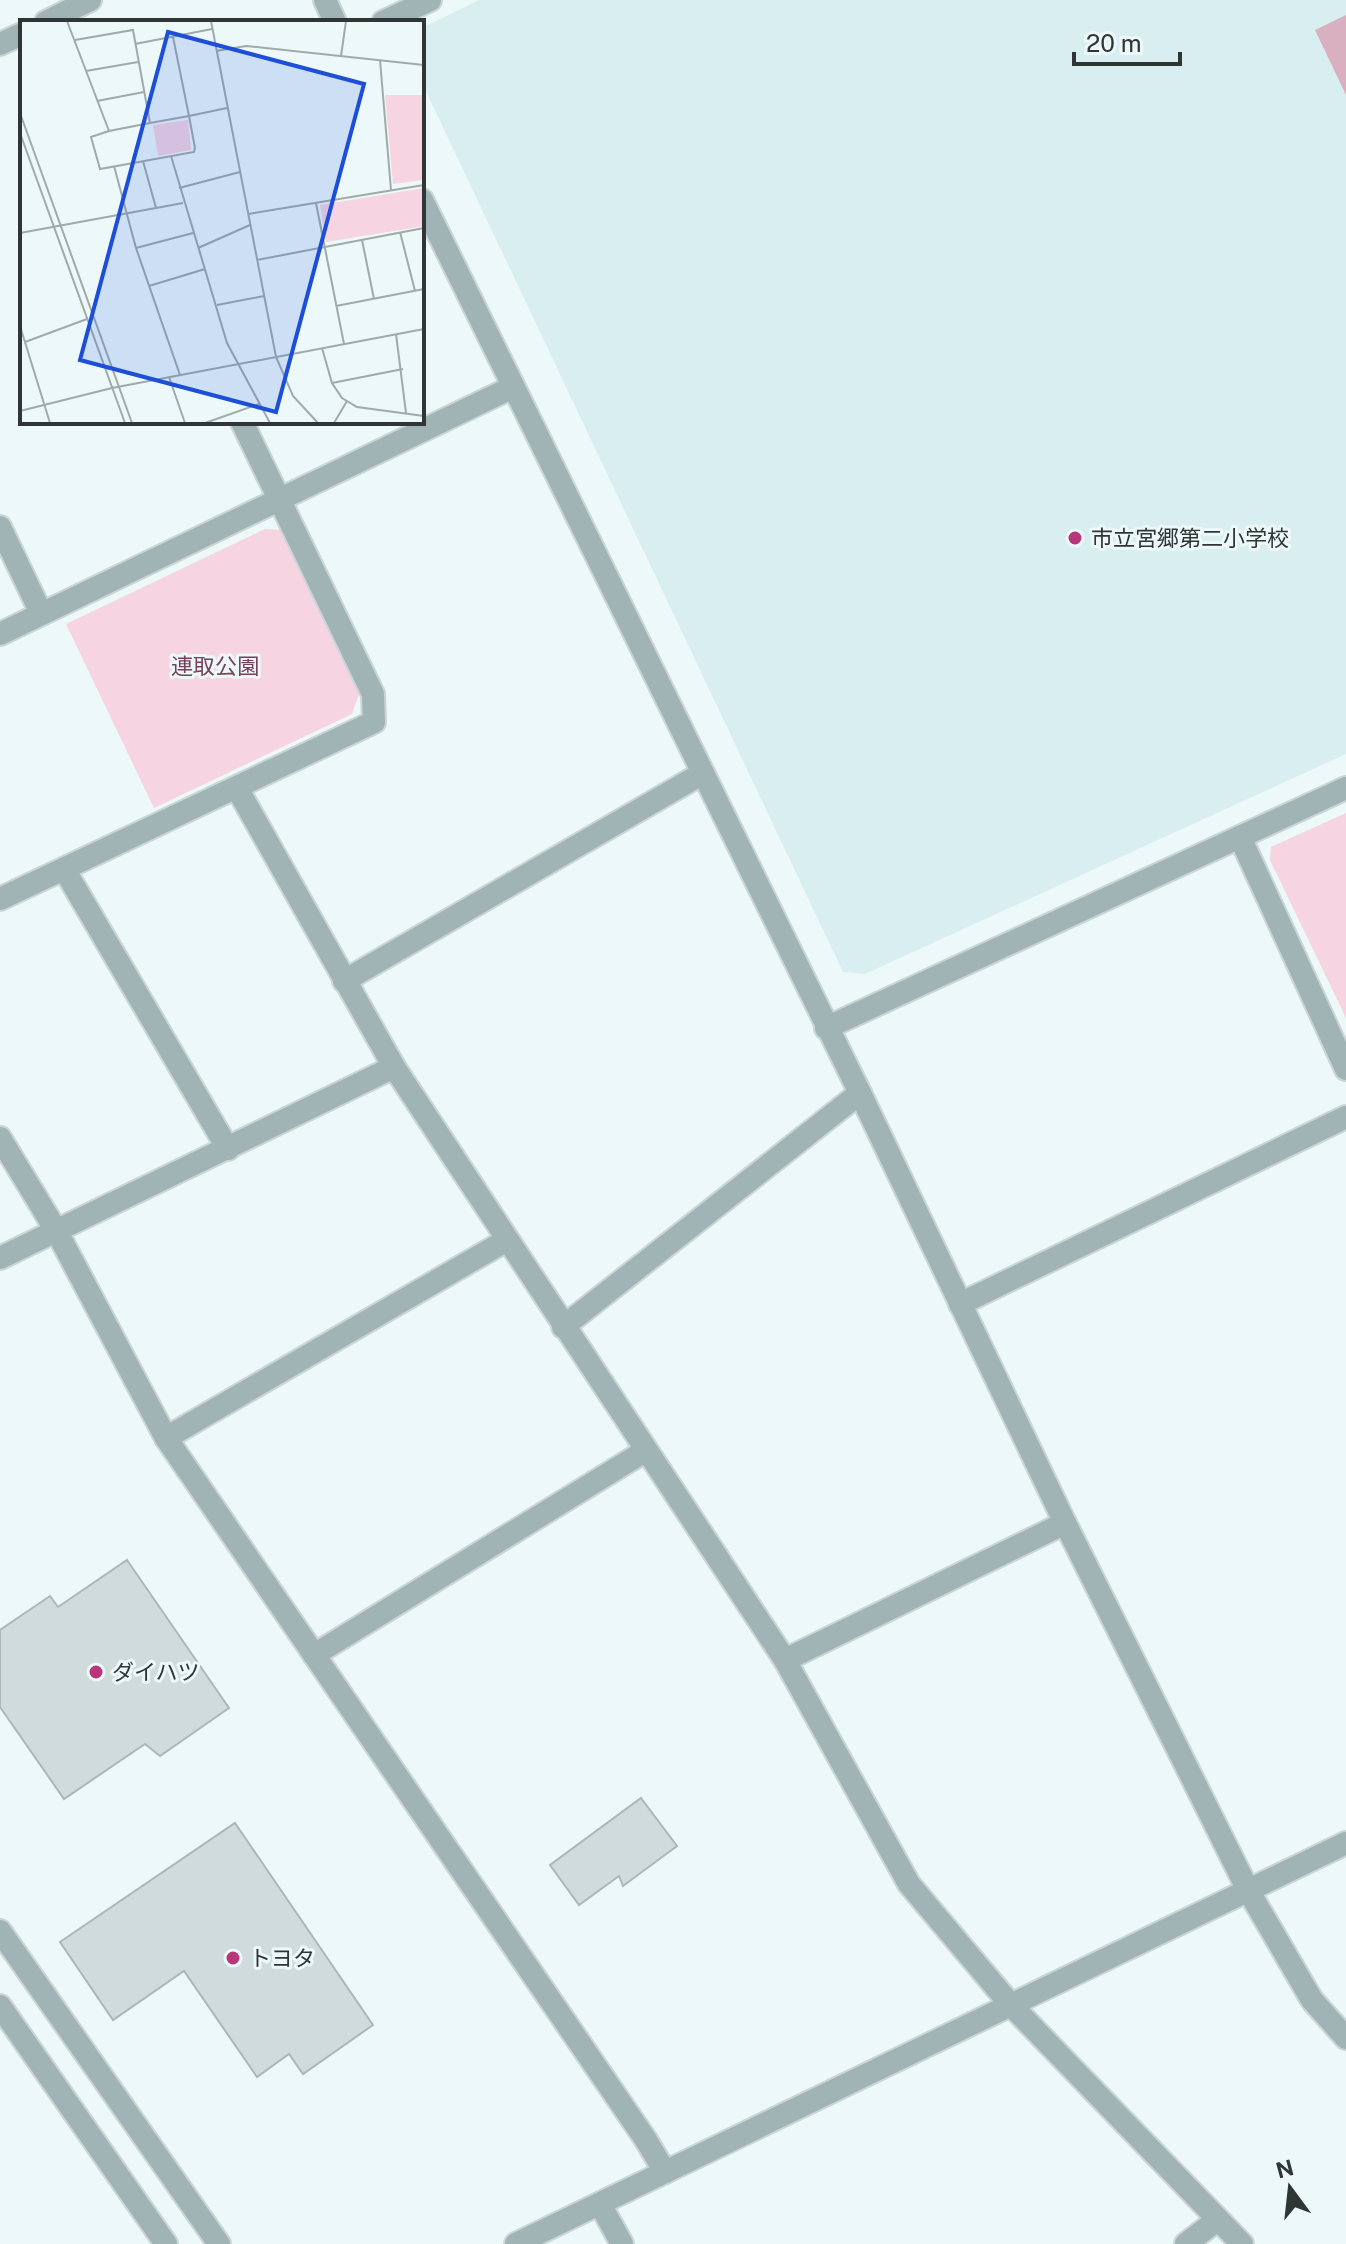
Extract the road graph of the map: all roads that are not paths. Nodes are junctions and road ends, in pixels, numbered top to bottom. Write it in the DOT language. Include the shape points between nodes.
graph roads {
  1 [pos="90,0"];
  2 [pos="325,0"];
  3 [pos="430,0"];
  4 [pos="50,20"];
  5 [pos="334,20"];
  6 [pos="387,20"];
  7 [pos="20,35"];
  8 [pos="0,44"];
  9 [pos="424,204"];
  10 [pos="513,387"];
  11 [pos="243,424"];
  12 [pos="281,500"];
  13 [pos="0,527"];
  14 [pos="41,613"];
  15 [pos="0,634"];
  16 [pos="703,773"];
  17 [pos="237,788"];
  18 [pos="1346,788"];
  19 [pos="1240,837"];
  20 [pos="64,869"];
  21 [pos="0,899"];
  22 [pos="344,981"];
  23 [pos="826,1028"];
  24 [pos="394,1067"];
  25 [pos="1346,1069"];
  26 [pos="860,1093"];
  27 [pos="1346,1117"];
  28 [pos="0,1138"];
  29 [pos="228,1149"];
  30 [pos="57,1232"];
  31 [pos="507,1240"];
  32 [pos="0,1258"];
  33 [pos="960,1304"];
  34 [pos="563,1327"];
  35 [pos="166,1438"];
  36 [pos="645,1451"];
  37 [pos="1065,1523"];
  38 [pos="314,1655"];
  39 [pos="785,1660"];
  40 [pos="1346,1843"];
  41 [pos="1248,1890"];
  42 [pos="0,1931"];
  43 [pos="1010,2004"];
  44 [pos="0,2006"];
  45 [pos="1346,2038"];
  46 [pos="665,2172"];
  47 [pos="600,2204"];
  48 [pos="1217,2220"];
  49 [pos="166,2244"];
  50 [pos="219,2244"];
  51 [pos="516,2244"];
  52 [pos="622,2244"];
  53 [pos="1186,2244"];
  54 [pos="1242,2244"];
  1 -- 4 [label="street"];
  2 -- 5 [label="street"];
  3 -- 6 [label="street"];
  7 -- 8 [label="street"];
  9 -- 10 [label="street"];
  10 -- 12 [label="street"];
  10 -- 16 [label="street"];
  11 -- 12 [label="street"];
  12 -- 14 [label="street"];
  12 -- 17 [label="street" via="373,694 374,722"];
  13 -- 14 [label="street"];
  14 -- 15 [label="street"];
  16 -- 22 [label="street"];
  16 -- 23 [label="street"];
  17 -- 20 [label="street"];
  17 -- 22 [label="street"];
  18 -- 19 [label="street"];
  19 -- 23 [label="street"];
  19 -- 25 [label="street"];
  20 -- 21 [label="street"];
  20 -- 29 [label="street"];
  22 -- 24 [label="street"];
  23 -- 26 [label="street"];
  24 -- 29 [label="street"];
  24 -- 31 [label="street"];
  26 -- 33 [label="street"];
  26 -- 34 [label="street"];
  27 -- 33 [label="street"];
  28 -- 30 [label="street"];
  29 -- 30 [label="street"];
  30 -- 32 [label="street"];
  30 -- 35 [label="street"];
  31 -- 34 [label="street"];
  31 -- 35 [label="street"];
  33 -- 37 [label="street"];
  34 -- 36 [label="street"];
  35 -- 38 [label="street"];
  36 -- 38 [label="street"];
  36 -- 39 [label="street"];
  37 -- 39 [label="street"];
  37 -- 41 [label="street"];
  38 -- 46 [label="street"];
  39 -- 43 [label="street" via="909,1884"];
  40 -- 41 [label="street"];
  41 -- 43 [label="street"];
  41 -- 45 [label="street" via="1312,2000"];
  42 -- 50 [label="street"];
  43 -- 46 [label="street"];
  43 -- 48 [label="street"];
  44 -- 49 [label="street"];
  46 -- 47 [label="street"];
  47 -- 51 [label="street"];
  47 -- 52 [label="street"];
  48 -- 53 [label="street"];
  48 -- 54 [label="street"];
}
